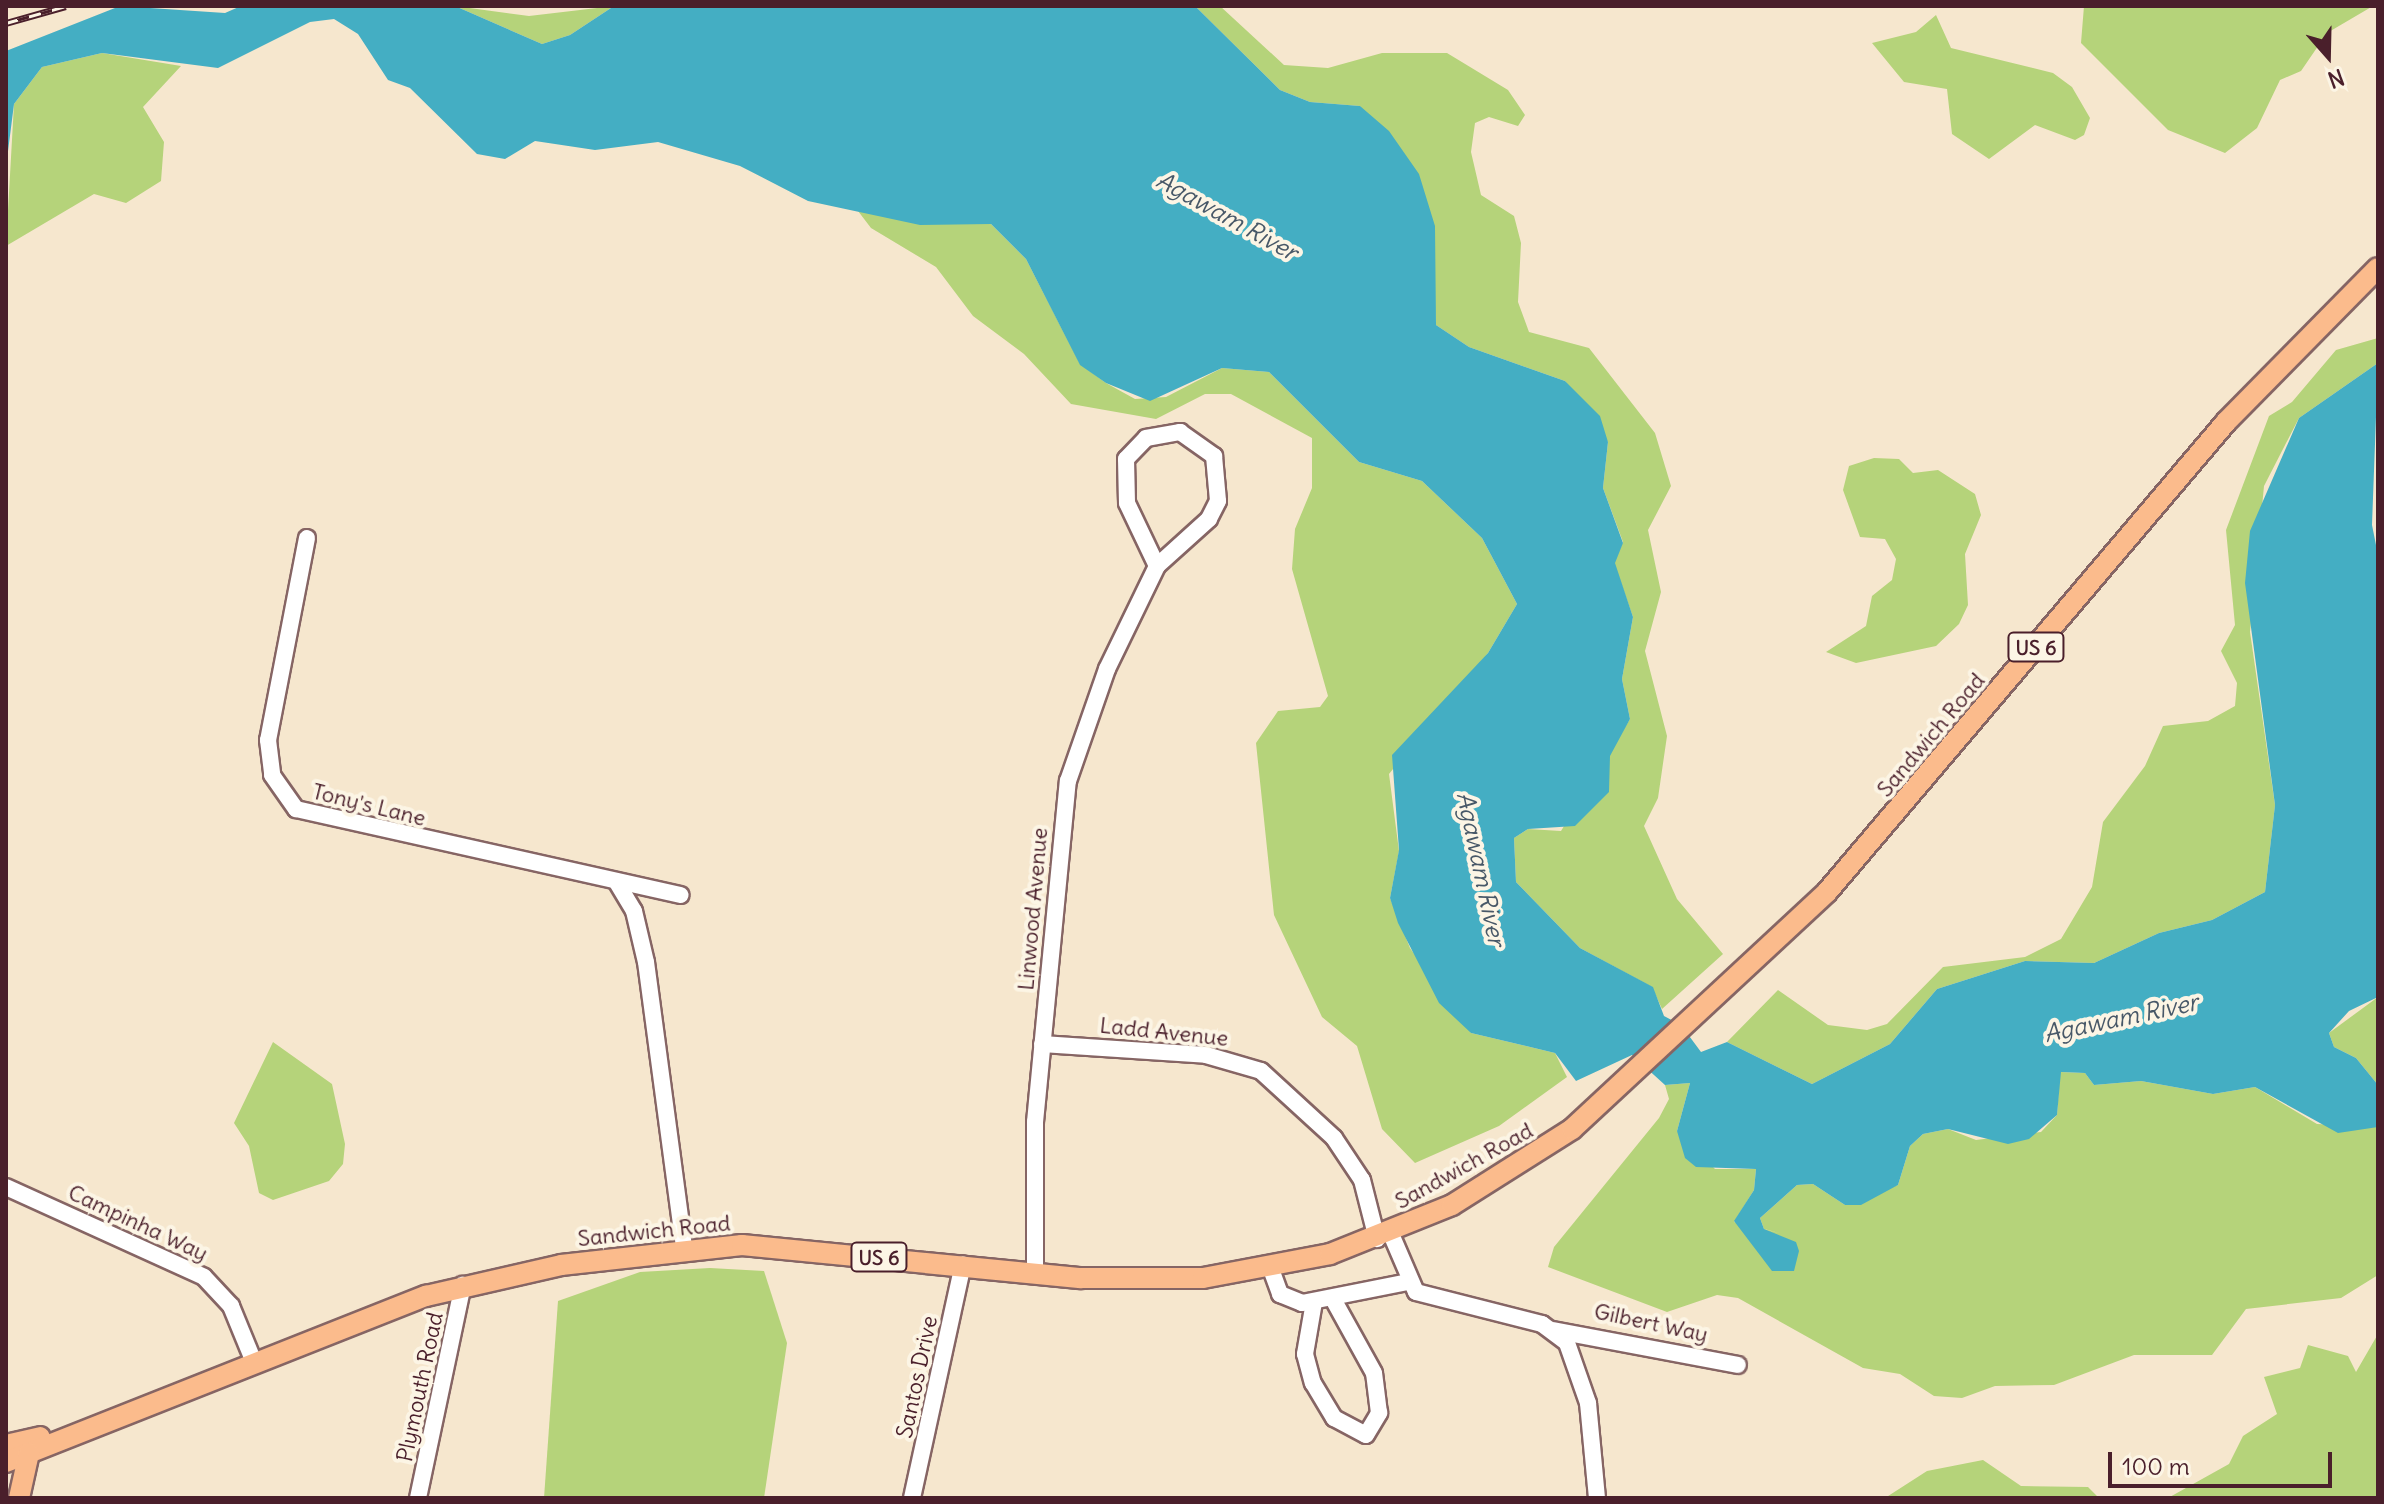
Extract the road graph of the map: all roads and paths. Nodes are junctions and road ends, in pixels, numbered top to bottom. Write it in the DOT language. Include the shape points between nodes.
graph roads {
  1 [pos="2378,268"];
  2 [pos="307,538"];
  3 [pos="1157,566"];
  4 [pos="616,881"];
  5 [pos="681,895"];
  6 [pos="1042,1044"];
  7 [pos="6,1187"];
  8 [pos="1384,1236"];
  9 [pos="684,1247"];
  10 [pos="963,1265"];
  11 [pos="1271,1269"];
  12 [pos="1035,1274"];
  13 [pos="1408,1282"];
  14 [pos="463,1285"];
  15 [pos="1333,1299"];
  16 [pos="1314,1302"];
  17 [pos="1553,1330"];
  18 [pos="254,1362"];
  19 [pos="1738,1365"];
  20 [pos="87,1425"];
  21 [pos="6,1445"];
  22 [pos="29,1453"];
  23 [pos="6,1462"];
  24 [pos="19,1498"];
  25 [pos="418,1498"];
  26 [pos="912,1498"];
  27 [pos="1597,1498"];
  1 -- 8 [label="main road, Sandwich Road / US 6" via="2226,422 1844,874 1691,1023 1535,1156"];
  2 -- 4 [label="street, Tony's Lane" via="268,740 269,765 289,803 324,821"];
  3 -- 3 [label="street, Linwood Avenue" via="1209,519 1218,501 1214,456 1180,432 1137,443 1123,468 1127,503"];
  3 -- 6 [label="street, Linwood Avenue" via="1071,764"];
  4 -- 5 [label="street, Tony's Lane"];
  4 -- 9 [label="street" via="634,911 646,962"];
  6 -- 8 [label="street, Ladd Avenue" via="1206,1055 1261,1071 1334,1138 1362,1180"];
  6 -- 12 [label="street, Linwood Avenue" via="1032,1171"];
  7 -- 18 [label="street, Campinha Way" via="204,1277 231,1306"];
  8 -- 11 [label="main road, Sandwich Road / US 6"];
  8 -- 13 [label="street, Ladd Avenue"];
  9 -- 10 [label="main road, Sandwich Road / US 6" via="768,1246"];
  9 -- 14 [label="main road, Sandwich Road / US 6"];
  10 -- 12 [label="main road, Sandwich Road / US 6"];
  10 -- 26 [label="street, Santos Drive"];
  11 -- 12 [label="main road, Sandwich Road / US 6" via="1156,1280"];
  11 -- 16 [label="street" via="1286,1299"];
  13 -- 15 [label="street"];
  13 -- 17 [label="street, Gilbert Way" via="1432,1300"];
  14 -- 18 [label="main road, Sandwich Road / US 6"];
  14 -- 25 [label="street, Plymouth Road"];
  15 -- 16 [label="street"];
  15 -- 16 [label="street" via="1374,1373 1379,1413 1366,1435 1334,1418 1313,1383 1305,1354"];
  17 -- 19 [label="street, Gilbert Way"];
  17 -- 27 [label="street" via="1572,1352 1585,1387"];
  18 -- 20 [label="main road, Sandwich Road / US 6"];
  20 -- 21 [label="main road, Sandwich Road / US 6"];
  20 -- 22 [label="main road, Sandwich Road / US 6"];
  22 -- 23 [label="main road, Sandwich Road / US 6"];
  22 -- 24 [label="main road"];
}
